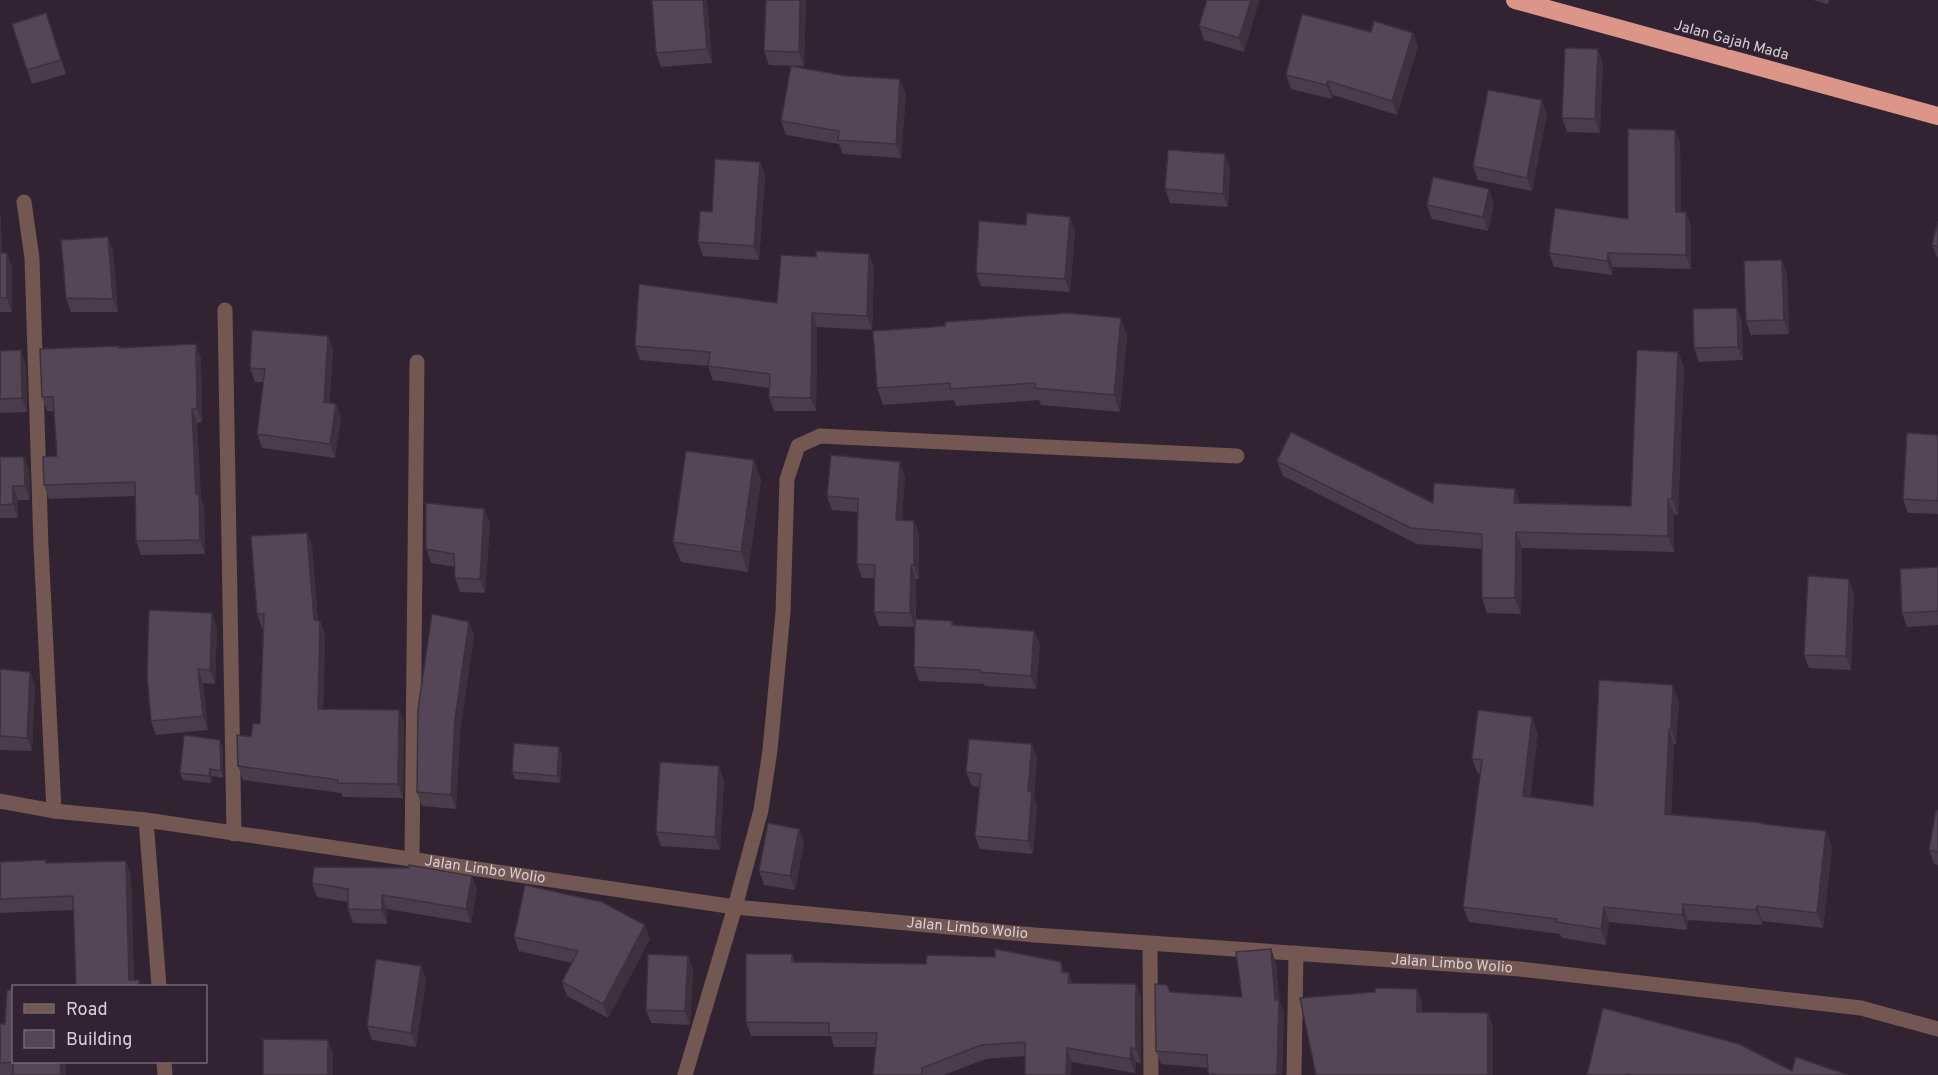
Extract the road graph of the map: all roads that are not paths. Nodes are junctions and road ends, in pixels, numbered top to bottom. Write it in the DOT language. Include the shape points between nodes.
graph roads {
  1 [pos="1515,0"];
  2 [pos="1938,116"];
  3 [pos="24,202"];
  4 [pos="225,310"];
  5 [pos="417,362"];
  6 [pos="1237,456"];
  7 [pos="0,801"];
  8 [pos="54,810"];
  9 [pos="146,820"];
  10 [pos="234,834"];
  11 [pos="412,859"];
  12 [pos="735,907"];
  13 [pos="1150,944"];
  14 [pos="1296,953"];
  15 [pos="159,985"];
  16 [pos="1938,1029"];
  17 [pos="685,1075"];
  18 [pos="1151,1075"];
  19 [pos="1294,1075"];
  1 -- 2 [label="highway, Jalan Gajah Mada"];
  3 -- 8 [label="street" via="33,258"];
  4 -- 10 [label="street"];
  5 -- 11 [label="street"];
  6 -- 12 [label="street" via="820,436 798,446 787,479 783,612 770,750 761,810"];
  7 -- 8 [label="street, Jalan Limbo Wolio"];
  8 -- 9 [label="street, Jalan Limbo Wolio"];
  9 -- 10 [label="street, Jalan Limbo Wolio"];
  9 -- 15 [label="street"];
  10 -- 11 [label="street, Jalan Limbo Wolio"];
  11 -- 12 [label="street, Jalan Limbo Wolio"];
  12 -- 13 [label="street, Jalan Limbo Wolio"];
  12 -- 17 [label="street"];
  13 -- 14 [label="street, Jalan Limbo Wolio"];
  13 -- 18 [label="street"];
  14 -- 16 [label="street, Jalan Limbo Wolio" via="1520,969 1849,1006"];
  14 -- 19 [label="street"];
}
